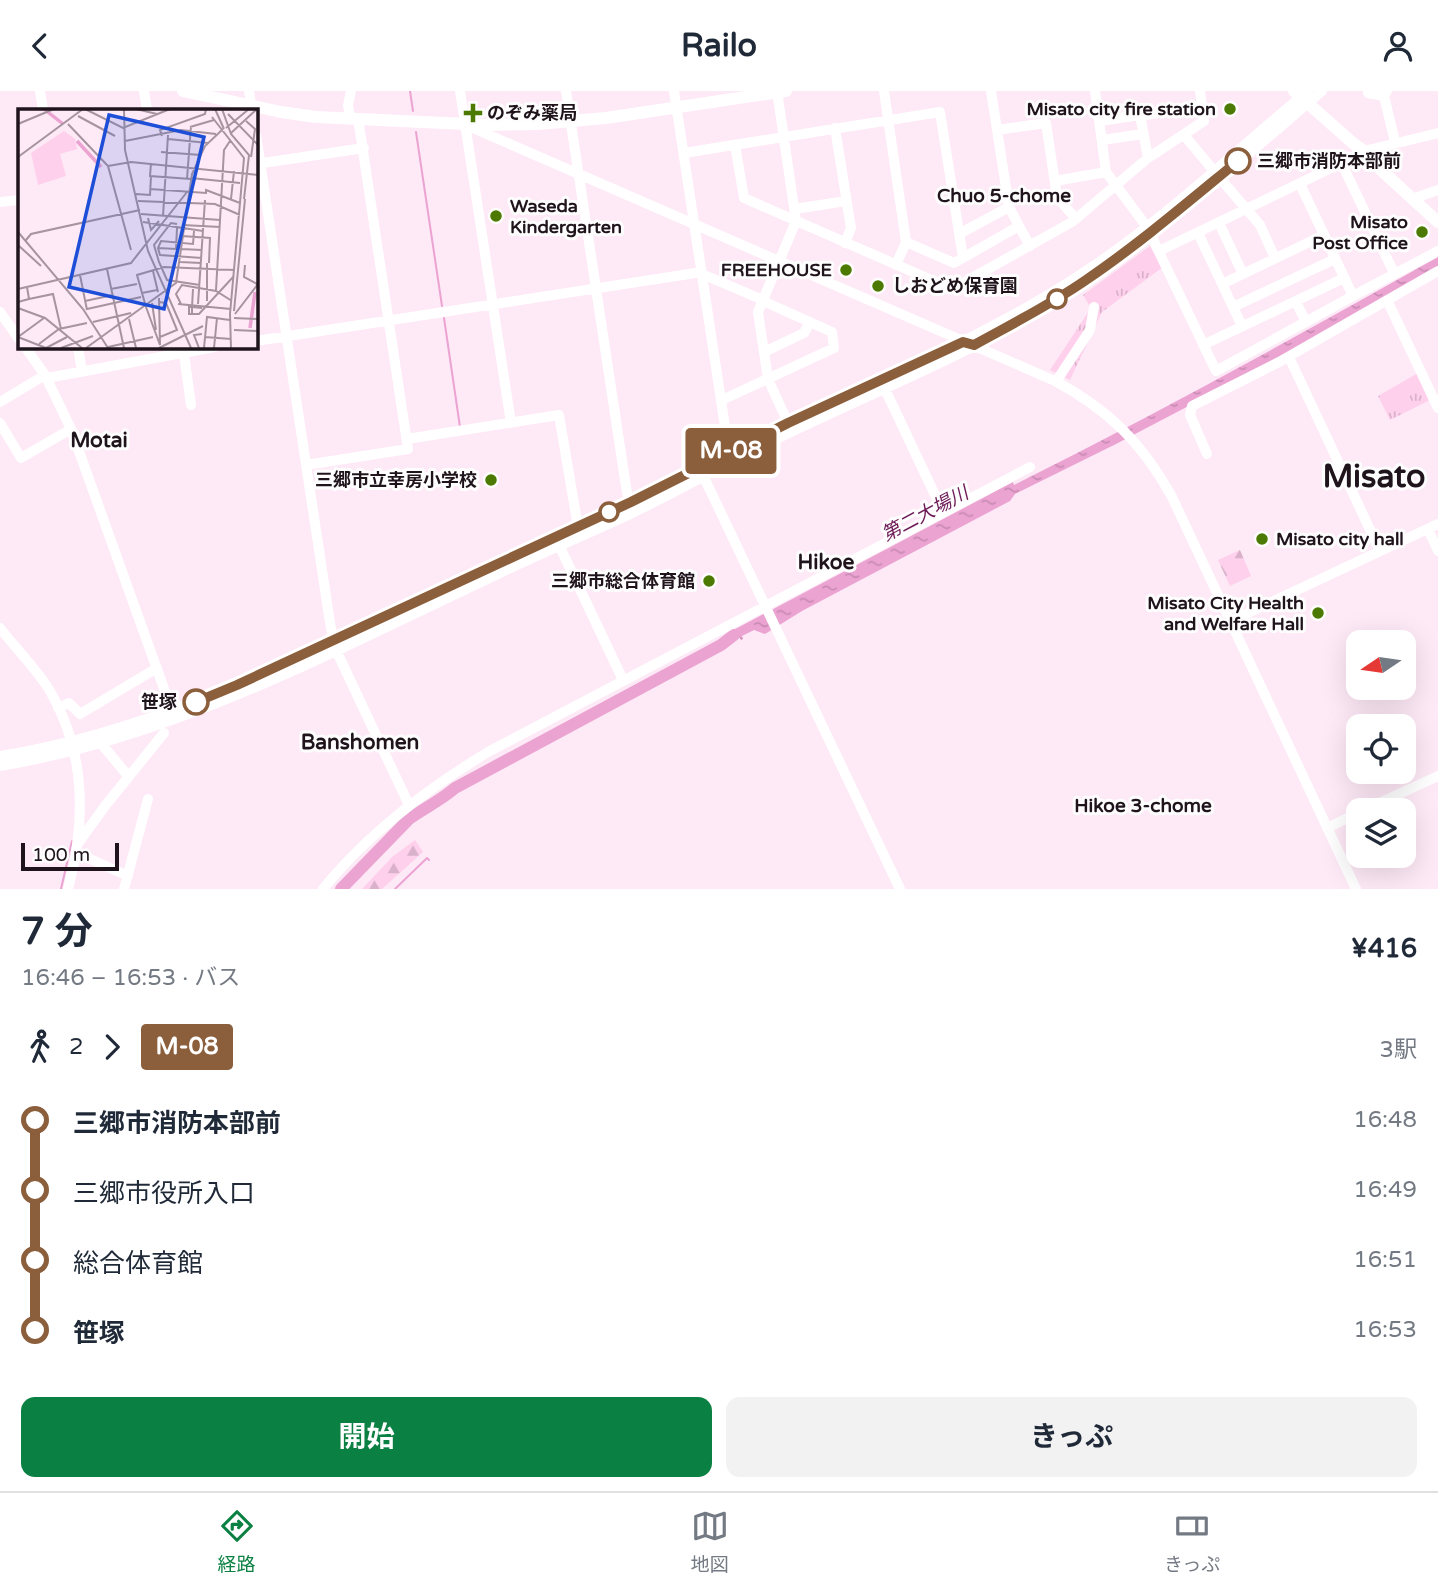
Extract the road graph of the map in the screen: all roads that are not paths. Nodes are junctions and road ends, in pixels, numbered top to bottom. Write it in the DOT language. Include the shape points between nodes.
graph roads {
  1 [pos="40,91"];
  2 [pos="144,91"];
  3 [pos="183,91"];
  4 [pos="249,91"];
  5 [pos="351,91"];
  6 [pos="460,91"];
  7 [pos="566,91"];
  8 [pos="674,91"];
  9 [pos="780,91"];
  10 [pos="884,91"];
  11 [pos="991,91"];
  12 [pos="1095,91"];
  13 [pos="1200,91"];
  14 [pos="1322,91"];
  15 [pos="1369,91"];
  16 [pos="1386,93"];
  17 [pos="735,95"];
  18 [pos="1303,95"];
  19 [pos="1202,106"];
  20 [pos="252,108"];
  21 [pos="677,108"];
  22 [pos="43,109"];
  23 [pos="147,109"];
  24 [pos="1140,116"];
  25 [pos="354,118"];
  26 [pos="888,120"];
  27 [pos="571,121"];
  28 [pos="1100,121"];
  29 [pos="466,125"];
  30 [pos="835,128"];
  31 [pos="997,130"];
  32 [pos="1438,133"];
  33 [pos="1143,134"];
  34 [pos="1184,135"];
  35 [pos="785,136"];
  36 [pos="1102,140"];
  37 [pos="1395,142"];
  38 [pos="735,145"];
  39 [pos="364,148"];
  40 [pos="1362,152"];
  41 [pos="684,153"];
  42 [pos="1148,158"];
  43 [pos="258,164"];
  44 [pos="1342,164"];
  45 [pos="1106,172"];
  46 [pos="579,173"];
  47 [pos="1216,174"];
  48 [pos="1055,181"];
  49 [pos="1300,184"];
  50 [pos="1115,186"];
  51 [pos="1438,190"];
  52 [pos="18,199"];
  53 [pos="1412,199"];
  54 [pos="846,201"];
  55 [pos="0,202"];
  56 [pos="1009,207"];
  57 [pos="795,209"];
  58 [pos="1247,209"];
  59 [pos="1076,219"];
  60 [pos="796,222"];
  61 [pos="1438,222"];
  62 [pos="694,223"];
  63 [pos="1219,223"];
  64 [pos="1019,226"];
  65 [pos="1147,231"];
  66 [pos="1198,233"];
  67 [pos="959,234"];
  68 [pos="1324,235"];
  69 [pos="906,241"];
  70 [pos="845,243"];
  71 [pos="1030,246"];
  72 [pos="1159,251"];
  73 [pos="1438,251"];
  74 [pos="962,258"];
  75 [pos="1275,258"];
  76 [pos="1335,259"];
  77 [pos="780,260"];
  78 [pos="896,265"];
  79 [pos="1438,271"];
  80 [pos="702,273"];
  81 [pos="1394,273"];
  82 [pos="1243,274"];
  83 [pos="1344,278"];
  84 [pos="1222,283"];
  85 [pos="597,288"];
  86 [pos="1353,296"];
  87 [pos="763,300"];
  88 [pos="1387,300"];
  89 [pos="1296,302"];
  90 [pos="494,305"];
  91 [pos="1094,307"];
  92 [pos="1233,307"];
  93 [pos="0,312"];
  94 [pos="389,320"];
  95 [pos="810,322"];
  96 [pos="1306,322"];
  97 [pos="1242,326"];
  98 [pos="286,336"];
  99 [pos="18,338"];
  100 [pos="257,341"];
  101 [pos="963,342"];
  102 [pos="974,345"];
  103 [pos="1203,345"];
  104 [pos="26,348"];
  105 [pos="78,348"];
  106 [pos="183,349"];
  107 [pos="764,352"];
  108 [pos="1289,356"];
  109 [pos="82,372"];
  110 [pos="1059,376"];
  111 [pos="46,377"];
  112 [pos="768,379"];
  113 [pos="884,387"];
  114 [pos="722,400"];
  115 [pos="0,402"];
  116 [pos="191,405"];
  117 [pos="1438,408"];
  118 [pos="0,423"];
  119 [pos="511,423"];
  120 [pos="788,423"];
  121 [pos="71,429"];
  122 [pos="407,439"];
  123 [pos="729,453"];
  124 [pos="1207,454"];
  125 [pos="306,465"];
  126 [pos="1030,467"];
  127 [pos="701,472"];
  128 [pos="631,502"];
  129 [pos="943,512"];
  130 [pos="1438,524"];
  131 [pos="578,527"];
  132 [pos="1427,529"];
  133 [pos="559,545"];
  134 [pos="1380,551"];
  135 [pos="1438,551"];
  136 [pos="767,609"];
  137 [pos="1231,621"];
  138 [pos="0,628"];
  139 [pos="335,645"];
  140 [pos="157,669"];
  141 [pos="623,680"];
  142 [pos="58,708"];
  143 [pos="172,711"];
  144 [pos="164,733"];
  145 [pos="100,742"];
  146 [pos="71,745"];
  147 [pos="0,756"];
  148 [pos="0,766"];
  149 [pos="127,774"];
  150 [pos="1438,776"];
  151 [pos="1390,798"];
  152 [pos="148,799"];
  153 [pos="409,805"];
  154 [pos="1346,819"];
  155 [pos="1327,828"];
  156 [pos="78,848"];
  157 [pos="128,876"];
  158 [pos="68,889"];
  159 [pos="124,889"];
  160 [pos="323,889"];
  161 [pos="900,889"];
  162 [pos="1356,889"];
  1 -- 22 [label="street"];
  2 -- 23 [label="street"];
  3 -- 20 [label="main road"];
  4 -- 20 [label="street"];
  5 -- 25 [label="street" via="348,105"];
  6 -- 29 [label="street"];
  7 -- 27 [label="street"];
  8 -- 21 [label="street"];
  9 -- 17 [label="main road"];
  9 -- 35 [label="street"];
  10 -- 26 [label="street"];
  11 -- 31 [label="street"];
  12 -- 28 [label="street"];
  13 -- 19 [label="street"];
  14 -- 18 [label="street"];
  15 -- 16 [label="street"];
  16 -- 37 [label="street"];
  17 -- 21 [label="main road"];
  18 -- 40 [label="main road"];
  18 -- 47 [label="street"];
  19 -- 24 [label="street"];
  19 -- 34 [label="street" via="1205,121"];
  20 -- 25 [label="main road"];
  21 -- 27 [label="main road"];
  21 -- 41 [label="street"];
  24 -- 28 [label="street"];
  24 -- 33 [label="street"];
  25 -- 29 [label="main road"];
  25 -- 39 [label="street"];
  26 -- 30 [label="street"];
  26 -- 67 [label="street" via="940,112"];
  26 -- 69 [label="street"];
  27 -- 29 [label="main road"];
  27 -- 46 [label="street"];
  28 -- 36 [label="street"];
  29 -- 46 [label="street"];
  29 -- 90 [label="street"];
  30 -- 35 [label="street"];
  30 -- 54 [label="street"];
  31 -- 48 [label="street" via="1046,123"];
  31 -- 56 [label="street"];
  32 -- 37 [label="street"];
  33 -- 36 [label="street"];
  33 -- 42 [label="street"];
  34 -- 42 [label="street"];
  34 -- 47 [label="street"];
  35 -- 38 [label="street"];
  35 -- 57 [label="street"];
  36 -- 45 [label="street"];
  37 -- 40 [label="street"];
  38 -- 41 [label="street"];
  38 -- 60 [label="street" via="744,198"];
  39 -- 43 [label="street"];
  39 -- 94 [label="street"];
  40 -- 44 [label="street"];
  40 -- 53 [label="main road"];
  41 -- 62 [label="street"];
  42 -- 50 [label="street"];
  43 -- 98 [label="street"];
  44 -- 49 [label="street"];
  44 -- 81 [label="street"];
  45 -- 48 [label="street"];
  45 -- 50 [label="street"];
  46 -- 62 [label="street"];
  46 -- 85 [label="street"];
  47 -- 58 [label="street"];
  47 -- 65 [label="street"];
  48 -- 59 [label="street" via="1057,197"];
  49 -- 58 [label="street"];
  49 -- 68 [label="street"];
  50 -- 59 [label="street"];
  50 -- 65 [label="street"];
  51 -- 53 [label="street"];
  52 -- 55 [label="street"];
  53 -- 61 [label="main road"];
  54 -- 57 [label="street"];
  54 -- 70 [label="street" via="851,227"];
  56 -- 64 [label="street"];
  56 -- 67 [label="street"];
  57 -- 60 [label="street"];
  58 -- 63 [label="street"];
  58 -- 75 [label="street"];
  59 -- 71 [label="street"];
  60 -- 70 [label="street"];
  60 -- 77 [label="street"];
  62 -- 77 [label="street"];
  62 -- 80 [label="street"];
  63 -- 66 [label="street"];
  63 -- 82 [label="street"];
  64 -- 71 [label="street"];
  64 -- 74 [label="street"];
  65 -- 72 [label="street"];
  65 -- 101 [label="street"];
  65 -- 102 [label="street" via="1058,298"];
  66 -- 72 [label="street"];
  66 -- 84 [label="street"];
  67 -- 74 [label="street"];
  68 -- 75 [label="street"];
  68 -- 76 [label="street"];
  69 -- 74 [label="street" via="954,263"];
  69 -- 78 [label="street"];
  70 -- 78 [label="street"];
  71 -- 78 [label="street" via="952,289"];
  72 -- 103 [label="street"];
  73 -- 81 [label="street"];
  75 -- 82 [label="street"];
  76 -- 83 [label="street"];
  76 -- 92 [label="street"];
  77 -- 87 [label="street"];
  77 -- 101 [label="street"];
  79 -- 88 [label="street"];
  80 -- 85 [label="street"];
  80 -- 87 [label="street"];
  80 -- 114 [label="street"];
  81 -- 86 [label="street"];
  82 -- 84 [label="street"];
  83 -- 86 [label="street"];
  83 -- 89 [label="street"];
  84 -- 92 [label="street"];
  85 -- 90 [label="street"];
  85 -- 128 [label="street"];
  86 -- 96 [label="street"];
  87 -- 95 [label="street"];
  87 -- 107 [label="street" via="758,312"];
  88 -- 108 [label="street"];
  88 -- 117 [label="street"];
  89 -- 96 [label="street"];
  89 -- 97 [label="street"];
  90 -- 94 [label="street"];
  90 -- 119 [label="street"];
  91 -- 110 [label="street" via="1090,330"];
  92 -- 97 [label="street"];
  93 -- 99 [label="street"];
  94 -- 98 [label="street"];
  94 -- 122 [label="street"];
  95 -- 107 [label="street" via="804,333"];
  95 -- 112 [label="street" via="832,332 834,348"];
  96 -- 103 [label="street" via="1216,371"];
  97 -- 103 [label="street"];
  98 -- 100 [label="street"];
  98 -- 125 [label="street"];
  101 -- 102 [label="street"];
  101 -- 120 [label="street"];
  102 -- 113 [label="street"];
  102 -- 137 [label="street" via="1088,400 1139,446 1172,497"];
  104 -- 111 [label="street"];
  105 -- 109 [label="street"];
  106 -- 109 [label="street"];
  106 -- 116 [label="street"];
  107 -- 112 [label="street"];
  108 -- 124 [label="street" via="1192,406 1190,415"];
  108 -- 134 [label="street"];
  109 -- 111 [label="street"];
  111 -- 115 [label="street"];
  111 -- 121 [label="street"];
  112 -- 114 [label="street"];
  112 -- 120 [label="street"];
  113 -- 127 [label="street"];
  113 -- 129 [label="street"];
  114 -- 123 [label="street"];
  118 -- 121 [label="street" via="21,458"];
  119 -- 122 [label="street"];
  119 -- 131 [label="street" via="559,415"];
  120 -- 123 [label="street"];
  121 -- 140 [label="street"];
  122 -- 125 [label="street" via="408,449"];
  123 -- 127 [label="street"];
  125 -- 139 [label="street"];
  126 -- 129 [label="street"];
  127 -- 128 [label="street"];
  127 -- 133 [label="street" via="624,517"];
  127 -- 136 [label="street"];
  128 -- 131 [label="street"];
  129 -- 136 [label="street"];
  130 -- 132 [label="street"];
  131 -- 139 [label="street"];
  132 -- 134 [label="street"];
  132 -- 135 [label="street"];
  133 -- 139 [label="street"];
  133 -- 141 [label="street"];
  134 -- 137 [label="street"];
  136 -- 141 [label="street"];
  136 -- 161 [label="street"];
  137 -- 155 [label="street"];
  138 -- 142 [label="street" via="35,670"];
  139 -- 143 [label="street"];
  139 -- 145 [label="street" via="217,703"];
  139 -- 153 [label="street"];
  140 -- 142 [label="street" via="80,714 69,703"];
  140 -- 143 [label="street"];
  141 -- 153 [label="street" via="488,753"];
  142 -- 146 [label="street"];
  143 -- 146 [label="street"];
  144 -- 149 [label="street"];
  145 -- 146 [label="street"];
  145 -- 149 [label="street"];
  146 -- 147 [label="street"];
  146 -- 148 [label="street"];
  146 -- 156 [label="street" via="80,790"];
  149 -- 156 [label="street"];
  150 -- 151 [label="street"];
  152 -- 157 [label="street"];
  153 -- 160 [label="street"];
  154 -- 155 [label="street"];
  155 -- 162 [label="street"];
  156 -- 157 [label="street"];
  156 -- 158 [label="street"];
  157 -- 159 [label="street"];
}
